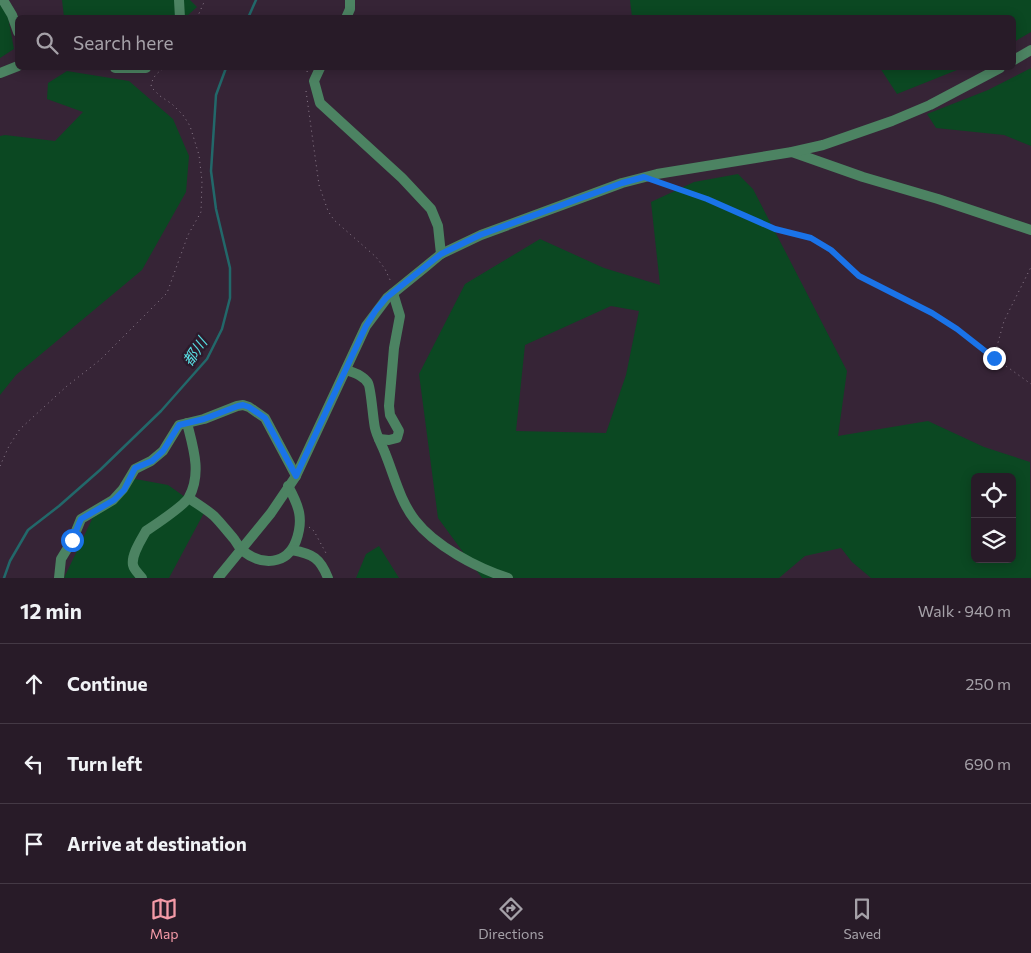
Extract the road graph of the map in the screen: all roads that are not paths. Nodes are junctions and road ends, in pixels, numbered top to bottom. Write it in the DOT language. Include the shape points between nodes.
graph roads {
  1 [pos="3,0"];
  2 [pos="179,0"];
  3 [pos="350,0"];
  4 [pos="180,15"];
  5 [pos="347,15"];
  6 [pos="15,24"];
  7 [pos="1031,50"];
  8 [pos="1016,59"];
  9 [pos="15,67"];
  10 [pos="319,70"];
  11 [pos="996,70"];
  12 [pos="0,73"];
  13 [pos="792,152"];
  14 [pos="1031,230"];
  15 [pos="441,254"];
  16 [pos="393,293"];
  17 [pos="346,370"];
  18 [pos="187,423"];
  19 [pos="379,439"];
  20 [pos="296,476"];
  21 [pos="288,486"];
  22 [pos="188,498"];
  23 [pos="292,550"];
  24 [pos="241,551"];
  25 [pos="59,578"];
  26 [pos="142,578"];
  27 [pos="218,578"];
  28 [pos="328,578"];
  29 [pos="508,578"];
  1 -- 6 [label="street"];
  2 -- 4 [label="street"];
  3 -- 5 [label="street"];
  7 -- 8 [label="street"];
  9 -- 12 [label="street"];
  10 -- 15 [label="street" via="314,81 320,103 431,209 438,226"];
  11 -- 13 [label="street" via="892,121"];
  13 -- 14 [label="street"];
  13 -- 15 [label="street" via="657,174 622,183 480,235"];
  15 -- 16 [label="street"];
  16 -- 17 [label="street" via="366,326"];
  16 -- 19 [label="street" via="400,316 389,406 399,431 397,438"];
  17 -- 19 [label="street" via="363,376 370,384 372,413"];
  17 -- 20 [label="street"];
  18 -- 20 [label="street" via="238,406 249,407 265,418"];
  18 -- 22 [label="street" via="196,461 194,483"];
  18 -- 25 [label="street" via="179,425 163,451 152,461 135,468 124,490 114,500 81,519 61,558"];
  19 -- 29 [label="street" via="414,519 430,536 459,555"];
  20 -- 21 [label="street"];
  21 -- 23 [label="street" via="299,510 300,522"];
  21 -- 24 [label="street" via="272,513"];
  22 -- 24 [label="street" via="213,515"];
  22 -- 26 [label="street" via="146,531 141,539 133,565"];
  23 -- 24 [label="street" via="270,561"];
  23 -- 28 [label="street" via="310,553"];
  24 -- 27 [label="street"];
}
